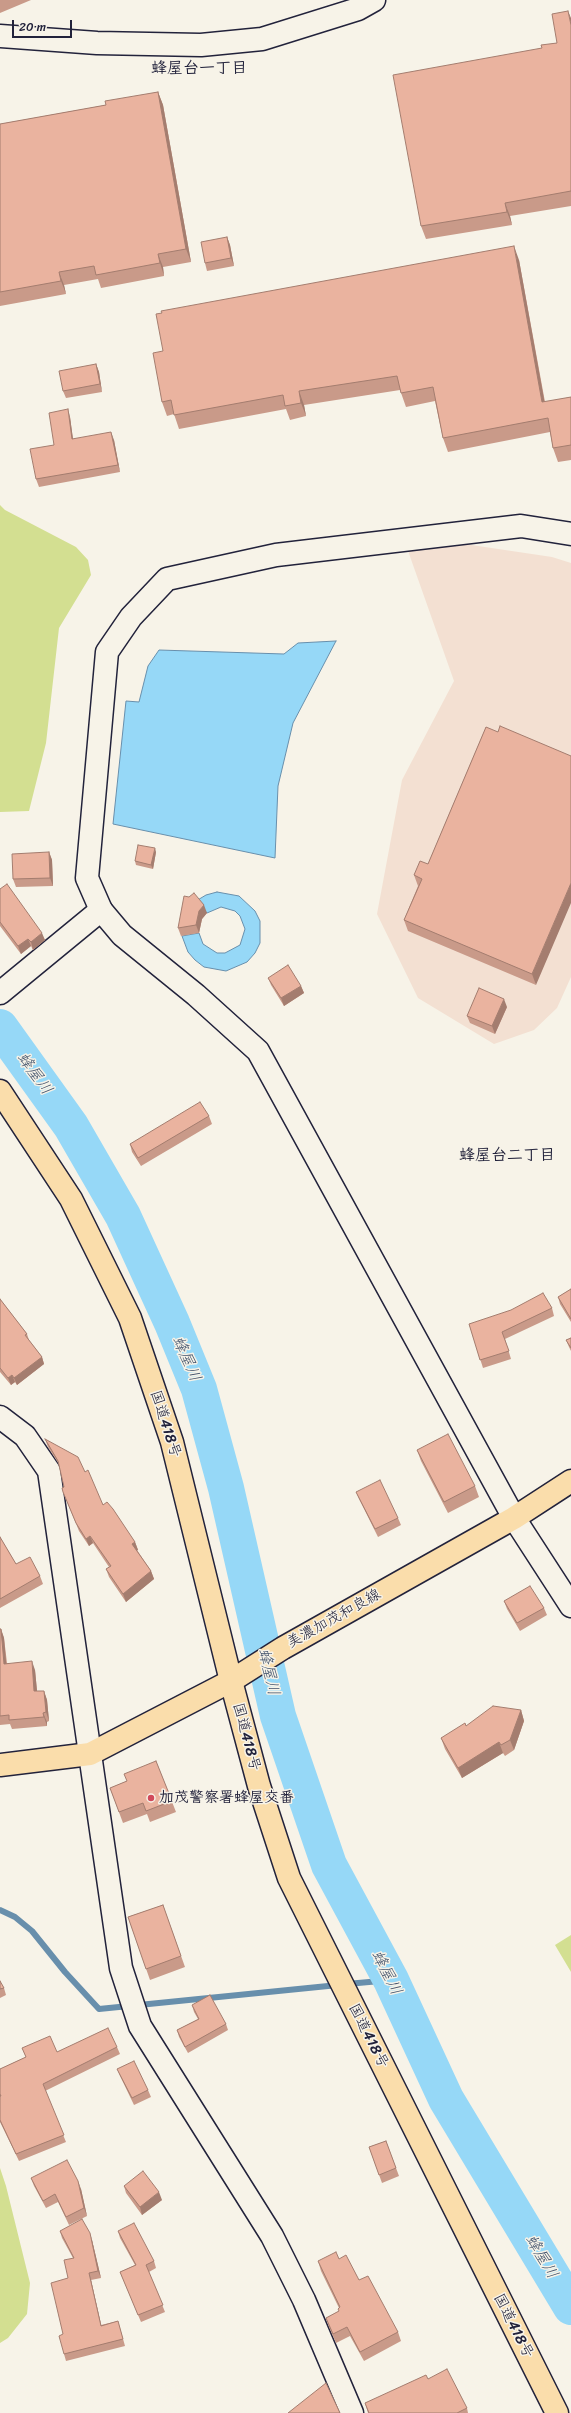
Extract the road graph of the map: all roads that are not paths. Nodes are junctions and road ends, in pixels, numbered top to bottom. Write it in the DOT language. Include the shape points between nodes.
graph roads {
  1 [pos="374,0"];
  2 [pos="0,36"];
  3 [pos="571,534"];
  4 [pos="101,910"];
  5 [pos="3,991"];
  6 [pos="0,1091"];
  7 [pos="0,1417"];
  8 [pos="571,1481"];
  9 [pos="514,1518"];
  10 [pos="571,1606"];
  11 [pos="231,1681"];
  12 [pos="90,1754"];
  13 [pos="0,1765"];
  14 [pos="352,2413"];
  15 [pos="557,2413"];
  1 -- 2 [label="street" via="358,9 262,39 201,45 97,43"];
  3 -- 4 [label="street" via="520,526 276,555 167,579 131,617 107,652 87,878"];
  4 -- 5 [label="street"];
  4 -- 9 [label="street" via="122,935 196,995 258,1051"];
  6 -- 11 [label="main road, 国道418号" via="71,1199 130,1318 172,1442"];
  7 -- 12 [label="street" via="25,1436 49,1471"];
  8 -- 9 [label="main road, 美濃加茂和良線"];
  9 -- 10 [label="street"];
  9 -- 11 [label="main road, 美濃加茂和良線" via="283,1648"];
  11 -- 12 [label="main road, 美濃加茂和良線"];
  11 -- 15 [label="main road, 国道418号" via="259,1786 289,1878"];
  12 -- 13 [label="main road, 美濃加茂和良線"];
  12 -- 14 [label="street" via="121,1968 140,2026 272,2236 304,2300"];
}
